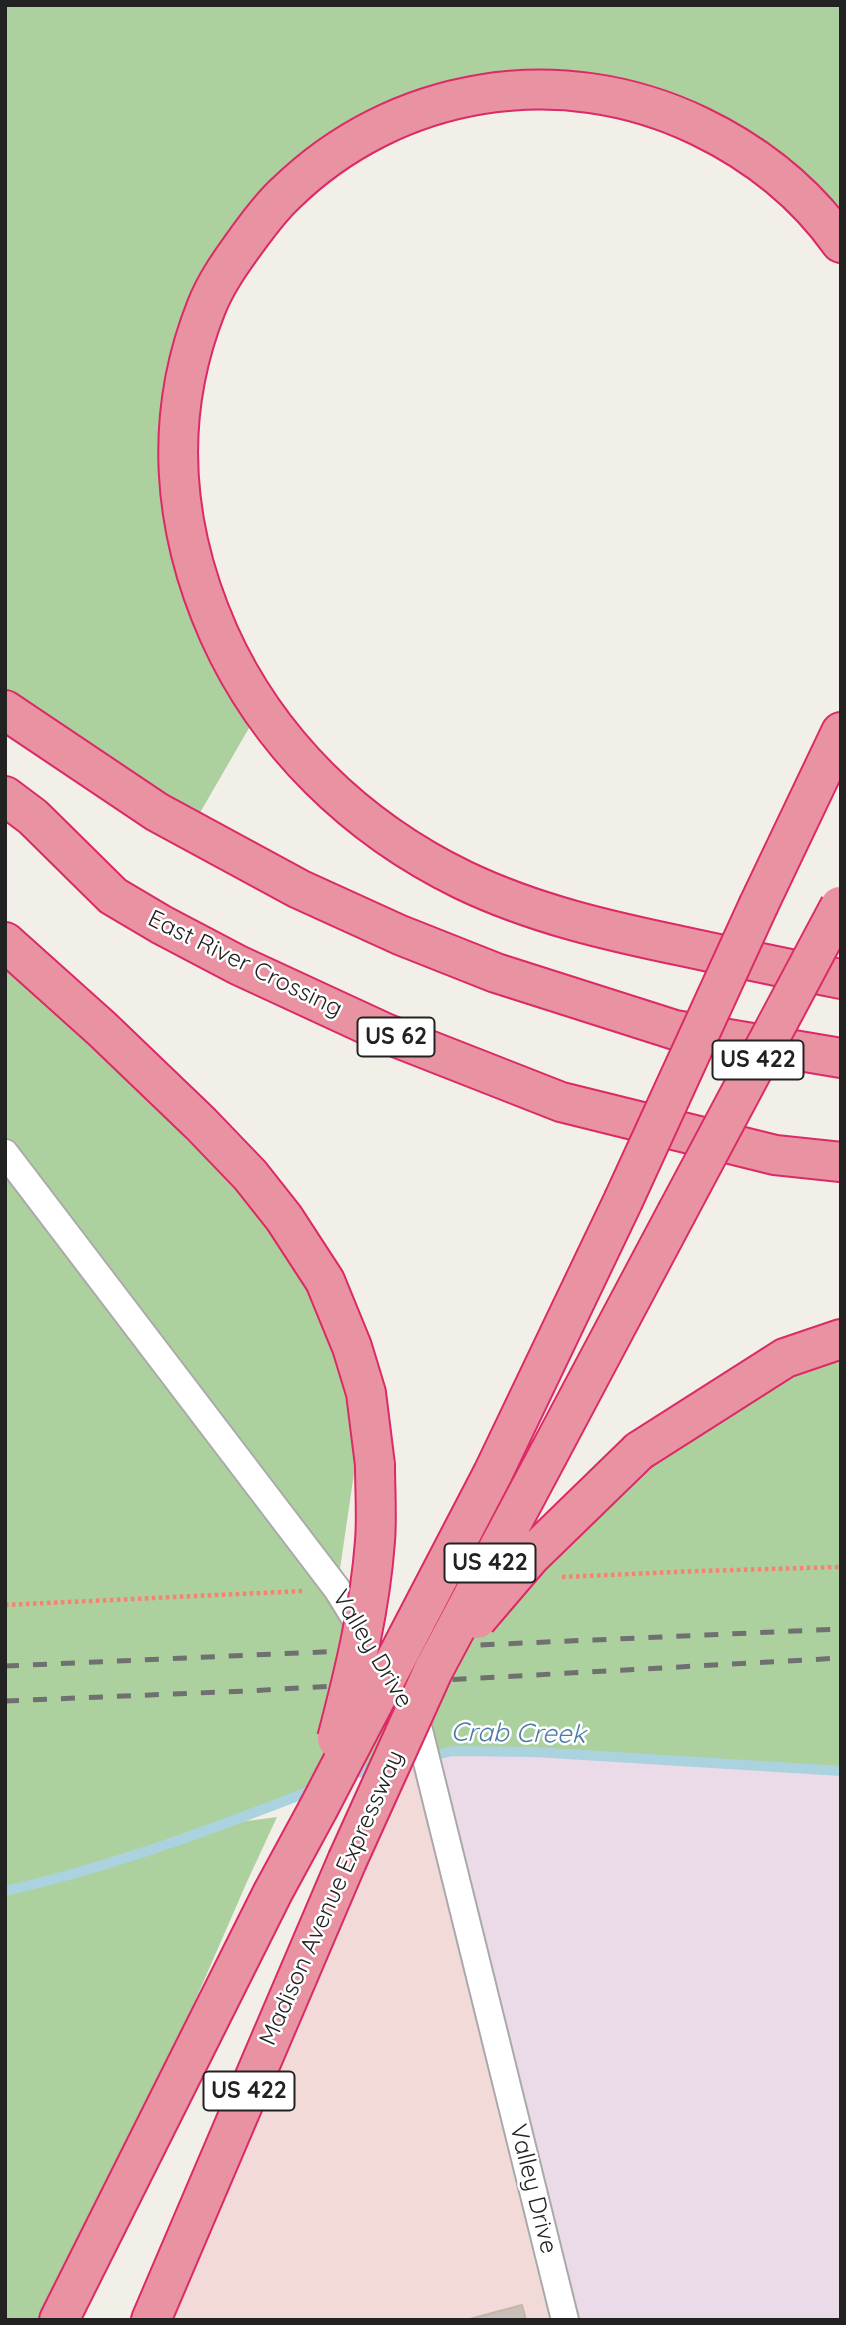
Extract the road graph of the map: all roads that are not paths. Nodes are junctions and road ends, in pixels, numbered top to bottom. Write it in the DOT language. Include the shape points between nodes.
graph roads {
  1 [pos="841,243"];
  2 [pos="5,710"];
  3 [pos="841,732"];
  4 [pos="5,796"];
  5 [pos="840,905"];
  6 [pos="5,942"];
  7 [pos="841,979"];
  8 [pos="841,1058"];
  9 [pos="5,1153"];
  10 [pos="841,1162"];
  11 [pos="841,1339"];
  12 [pos="433,1671"];
  13 [pos="318,1809"];
  14 [pos="59,2320"];
  15 [pos="151,2320"];
  16 [pos="565,2320"];
  1 -- 7 [label="highway" via="800,195 765,165 734,143 673,113 606,94 546,89 497,91 446,101 368,133 316,167 266,215 230,262 206,307 189,358 177,447 189,551 226,650 260,709 340,800 385,835 450,873 530,908 593,928"];
  2 -- 8 [label="highway" via="157,812 299,889 400,935 496,973 675,1030"];
  3 -- 13 [label="highway, US 422, bridge" via="493,1473"];
  4 -- 10 [label="highway, East River Crossing / US 62" via="33,817 113,896 238,965 385,1033 561,1102 775,1155"];
  5 -- 12 [label="highway, US 422, bridge"];
  6 -- 13 [label="highway, bridge" via="102,1029 250,1175 325,1281 352,1347 366,1393 375,1465 376,1539 356,1665"];
  9 -- 16 [label="street, Valley Drive" via="337,1589 396,1682 419,1730"];
  11 -- 12 [label="highway, bridge" via="785,1358 639,1451 530,1557"];
  12 -- 15 [label="highway, Madison Avenue Expressway / US 422, bridge"];
  13 -- 14 [label="highway, Madison Avenue Expressway / US 422"];
}
